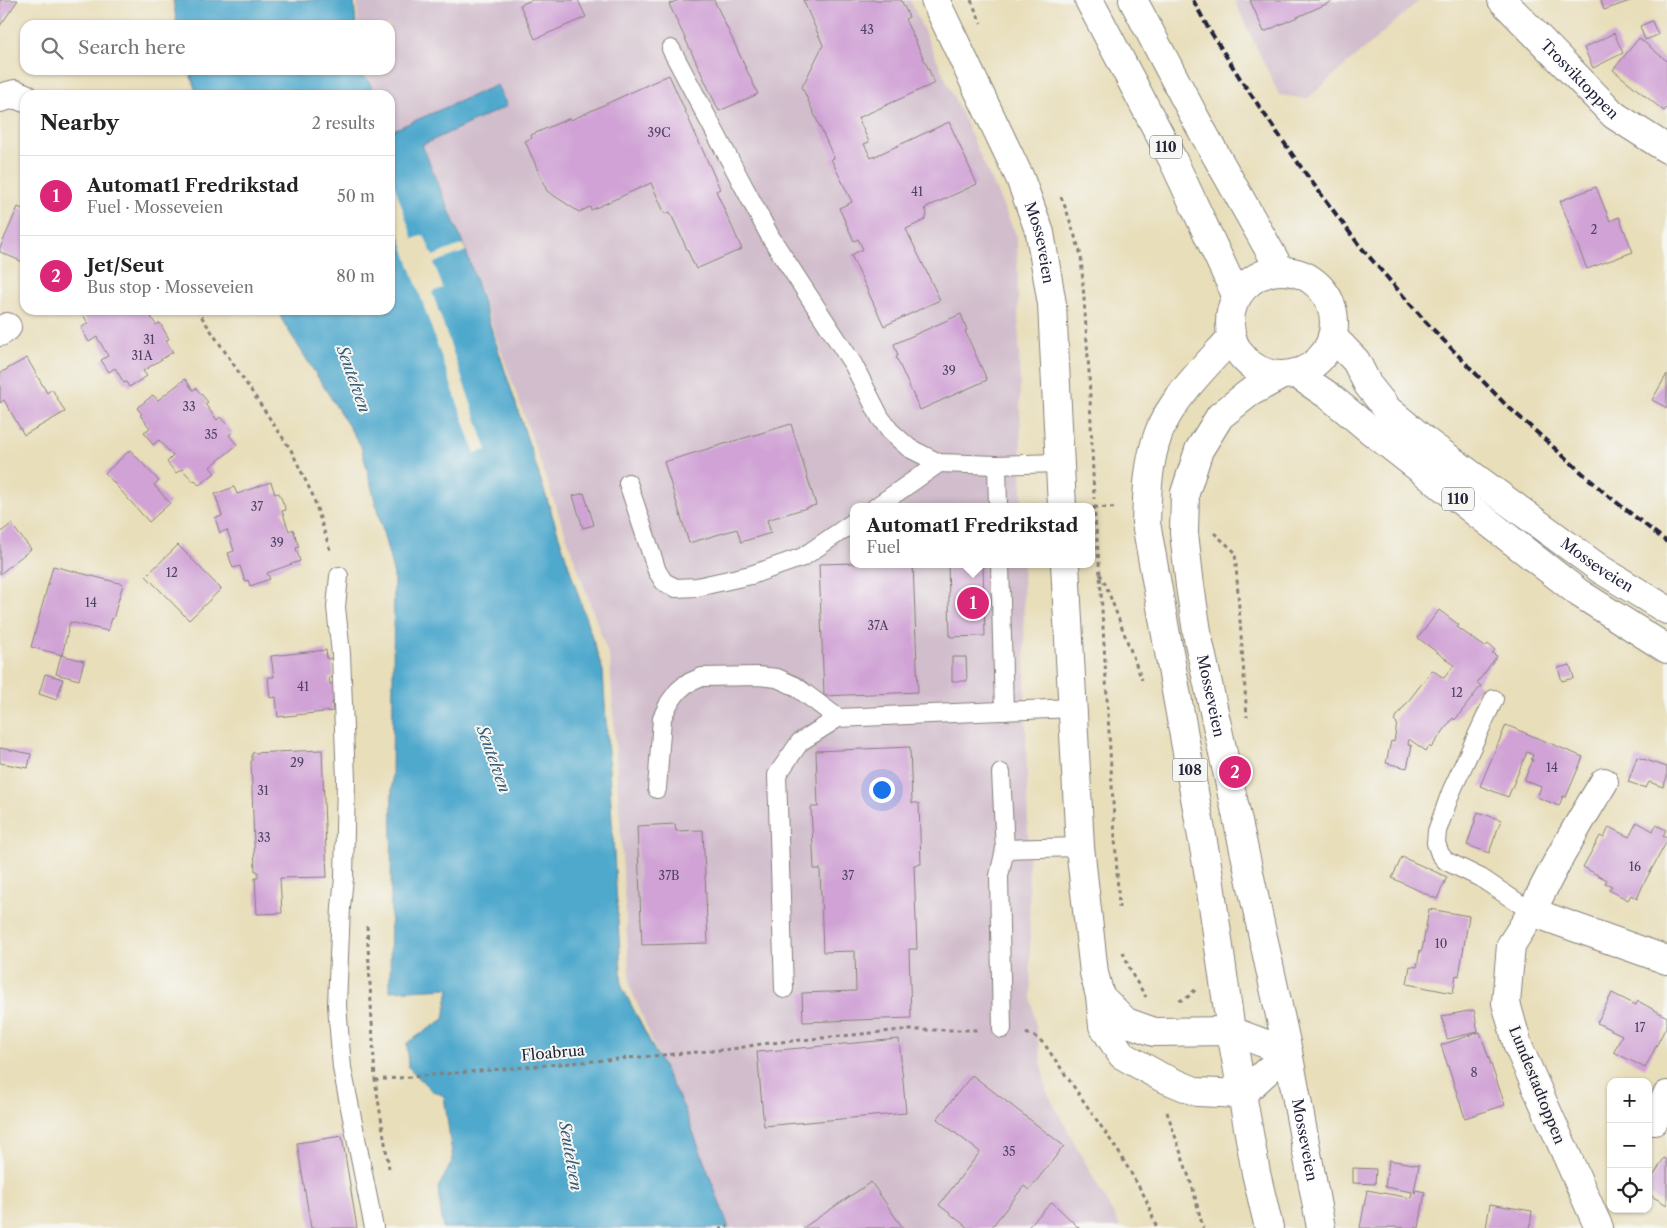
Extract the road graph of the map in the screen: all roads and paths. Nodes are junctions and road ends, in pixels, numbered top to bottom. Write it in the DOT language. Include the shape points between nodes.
graph roads {
  1 [pos="935,0"];
  2 [pos="1089,0"];
  3 [pos="1133,0"];
  4 [pos="1502,0"];
  5 [pos="671,49"];
  6 [pos="20,96"];
  7 [pos="0,98"];
  8 [pos="1667,149"];
  9 [pos="1281,271"];
  10 [pos="1237,297"];
  11 [pos="1332,336"];
  12 [pos="1232,337"];
  13 [pos="1089,372"];
  14 [pos="1289,374"];
  15 [pos="939,462"];
  16 [pos="1058,463"];
  17 [pos="997,465"];
  18 [pos="628,483"];
  19 [pos="882,503"];
  20 [pos="998,503"];
  21 [pos="1062,503"];
  22 [pos="1094,503"];
  23 [pos="1095,507"];
  24 [pos="1120,508"];
  25 [pos="1095,518"];
  26 [pos="850,525"];
  27 [pos="1210,528"];
  28 [pos="1000,568"];
  29 [pos="1065,568"];
  30 [pos="1100,574"];
  31 [pos="339,576"];
  32 [pos="1667,610"];
  33 [pos="1667,649"];
  34 [pos="1145,687"];
  35 [pos="1494,698"];
  36 [pos="1072,708"];
  37 [pos="1004,711"];
  38 [pos="838,718"];
  39 [pos="1248,724"];
  40 [pos="1001,773"];
  41 [pos="1604,782"];
  42 [pos="657,789"];
  43 [pos="1080,847"];
  44 [pos="1005,850"];
  45 [pos="1119,908"];
  46 [pos="1532,912"];
  47 [pos="1121,948"];
  48 [pos="1667,960"];
  49 [pos="1197,987"];
  50 [pos="784,989"];
  51 [pos="1100,996"];
  52 [pos="1149,1002"];
  53 [pos="1172,1004"];
  54 [pos="1002,1029"];
  55 [pos="1231,1031"];
  56 [pos="1288,1052"];
  57 [pos="1242,1094"];
  58 [pos="1667,1095"];
  59 [pos="1165,1105"];
  60 [pos="1654,1121"];
  61 [pos="390,1169"];
  62 [pos="728,1226"];
  63 [pos="374,1228"];
  64 [pos="719,1228"];
  65 [pos="1157,1228"];
  66 [pos="1203,1228"];
  67 [pos="1269,1228"];
  68 [pos="1321,1228"];
  69 [pos="1599,1228"];
  1 -- 16 [label="main road, Mosseveien" via="1020,178 1040,233 1052,304"];
  2 -- 10 [label="main road, 110" via="1174,160"];
  3 -- 9 [label="main road, 110"];
  4 -- 8 [label="main road, Trosviktoppen" via="1614,115"];
  5 -- 15 [label="lane" via="771,238 853,364 880,417 890,432 909,448"];
  6 -- 7 [label="main road"];
  9 -- 10 [label="main road" via="1256,278"];
  9 -- 11 [label="main road" via="1307,278 1318,286 1332,309"];
  10 -- 12 [label="main road" via="1231,317"];
  11 -- 14 [label="main road" via="1319,360 1308,368"];
  11 -- 32 [label="main road, Mosseveien / 110" via="1356,361 1368,385 1387,409 1428,443 1600,569"];
  12 -- 14 [label="main road, 110" via="1245,360 1256,368 1269,373"];
  12 -- 55 [label="main road, Mosseveien / 108" via="1177,399 1159,431 1148,477 1146,523 1208,870"];
  13 -- 22 [label="path"];
  14 -- 33 [label="main road, Mosseveien / 110" via="1329,396 1579,593"];
  14 -- 56 [label="main road, Mosseveien / 108" via="1249,393 1220,416 1198,450 1186,493 1184,533 1198,638"];
  15 -- 17 [label="lane"];
  15 -- 19 [label="lane"];
  16 -- 17 [label="lane"];
  16 -- 21 [label="main road, Mosseveien"];
  17 -- 20 [label="lane"];
  18 -- 26 [label="lane" via="657,571 664,582 676,588 697,588 751,575 804,557"];
  23 -- 24 [label="path"];
  25 -- 30 [label="path"];
  27 -- 39 [label="path" via="1235,552"];
  28 -- 37 [label="lane"];
  29 -- 36 [label="main road"];
  30 -- 34 [label="path"];
  30 -- 45 [label="path"];
  31 -- 63 [label="lane" via="336,607 346,780 337,1005 342,1068"];
  35 -- 46 [label="lane" via="1452,792 1437,831 1436,843 1446,861 1481,878"];
  36 -- 37 [label="lane"];
  36 -- 43 [label="main road"];
  37 -- 38 [label="lane"];
  38 -- 42 [label="lane" via="795,686 777,678 702,677 678,691 662,718"];
  38 -- 50 [label="lane" via="800,742 777,775"];
  40 -- 44 [label="lane"];
  41 -- 46 [label="main road, Lundestadtoppen" via="1569,839"];
  43 -- 44 [label="lane"];
  43 -- 51 [label="main road" via="1094,973"];
  44 -- 54 [label="lane" via="999,876"];
  46 -- 48 [label="main road"];
  46 -- 69 [label="main road, Lundestadtoppen" via="1511,945 1506,1003 1518,1046"];
  47 -- 52 [label="path"];
  49 -- 53 [label="path" via="1188,997"];
  51 -- 55 [label="main road" via="1126,1022 1154,1032"];
  51 -- 57 [label="main road" via="1103,1026 1122,1055 1161,1077 1198,1092"];
  54 -- 61 [label="path, Floabrua" via="902,1030 732,1049 376,1080"];
  54 -- 65 [label="path, Floabrua" via="1029,1033 1045,1045 1118,1151 1145,1197"];
  55 -- 56 [label="main road"];
  55 -- 57 [label="main road, Mosseveien / 108"];
  56 -- 57 [label="main road"];
  56 -- 68 [label="main road, Mosseveien / 108"];
  57 -- 67 [label="main road, Mosseveien / 108"];
  58 -- 60 [label="main road"];
  59 -- 66 [label="path"];
  62 -- 64 [label="path"];
}
